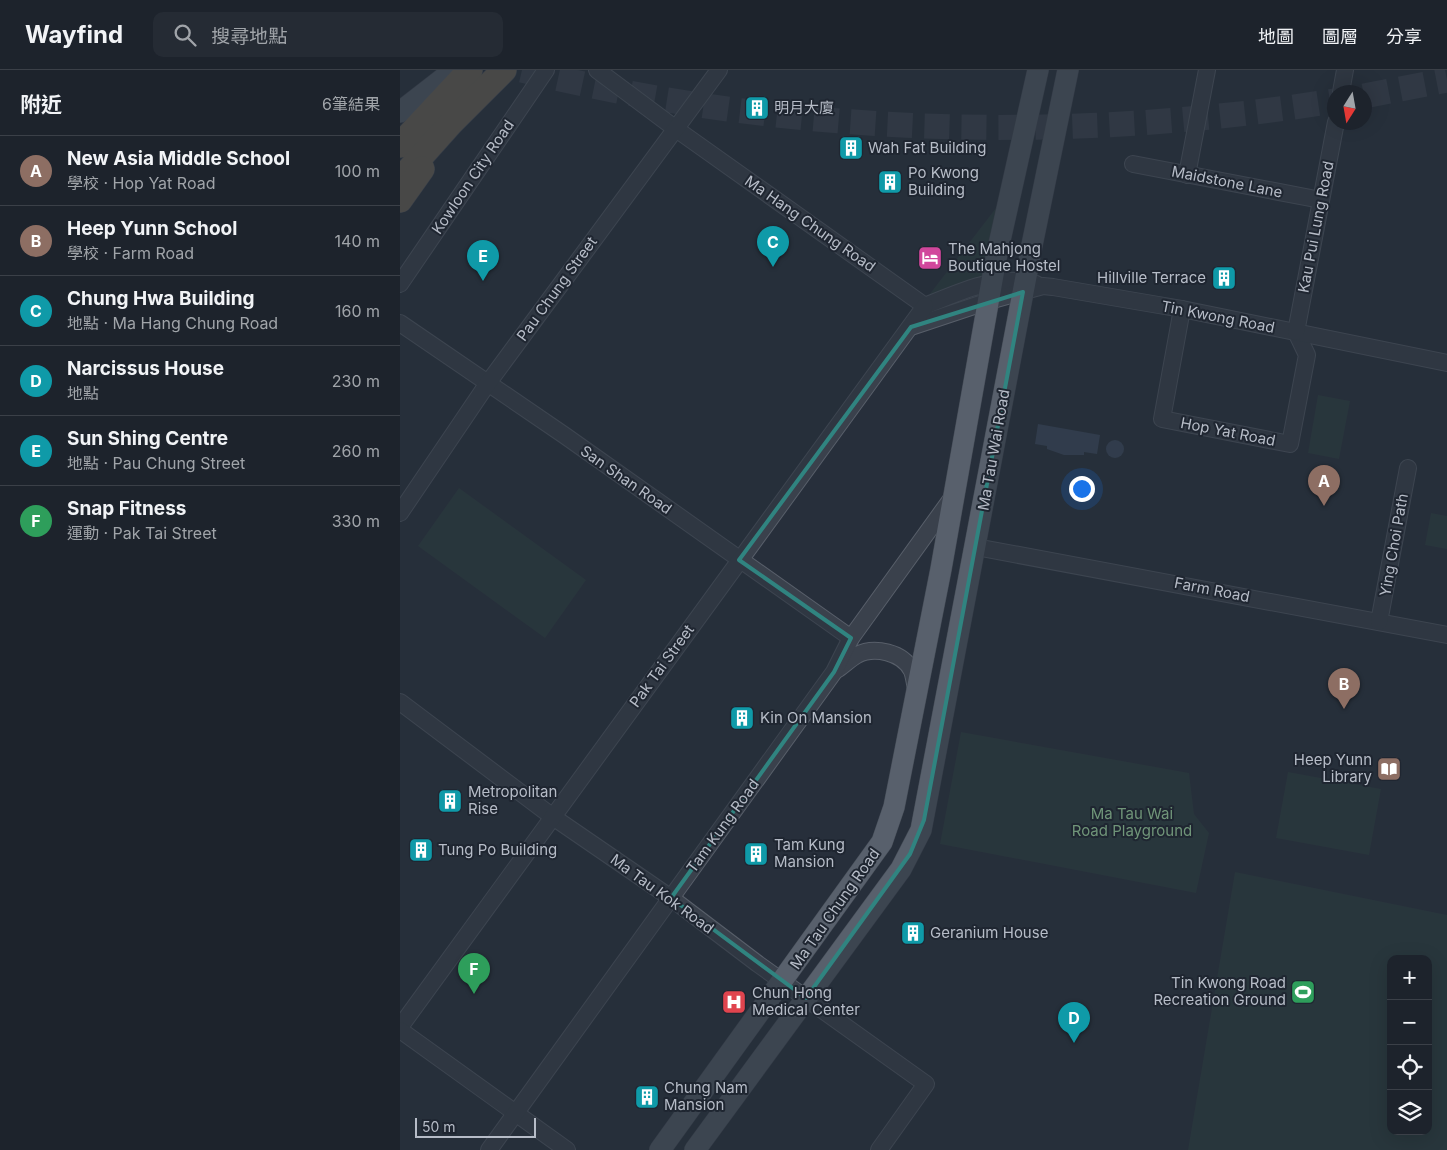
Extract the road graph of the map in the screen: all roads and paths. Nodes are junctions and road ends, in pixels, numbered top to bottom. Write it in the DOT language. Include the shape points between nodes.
graph roads {
  1 [pos="504,70"];
  2 [pos="546,70"];
  3 [pos="597,70"];
  4 [pos="719,70"];
  5 [pos="1038,70"];
  6 [pos="1068,70"];
  7 [pos="1207,70"];
  8 [pos="1346,70"];
  9 [pos="458,81"];
  10 [pos="1343,85"];
  11 [pos="400,112"];
  12 [pos="676,129"];
  13 [pos="1334,130"];
  14 [pos="400,145"];
  15 [pos="1133,164"];
  16 [pos="1188,175"];
  17 [pos="400,180"];
  18 [pos="400,200"];
  19 [pos="1321,200"];
  20 [pos="400,284"];
  21 [pos="1030,287"];
  22 [pos="991,291"];
  23 [pos="925,306"];
  24 [pos="1182,309"];
  25 [pos="400,323"];
  26 [pos="911,327"];
  27 [pos="1296,332"];
  28 [pos="1447,363"];
  29 [pos="488,383"];
  30 [pos="1408,468"];
  31 [pos="952,498"];
  32 [pos="400,513"];
  33 [pos="976,546"];
  34 [pos="740,560"];
  35 [pos="1379,622"];
  36 [pos="1447,635"];
  37 [pos="851,638"];
  38 [pos="834,672"];
  39 [pos="916,691"];
  40 [pos="400,702"];
  41 [pos="553,816"];
  42 [pos="921,830"];
  43 [pos="671,898"];
  44 [pos="783,982"];
  45 [pos="806,998"];
  46 [pos="400,1029"];
  47 [pos="515,1113"];
  48 [pos="489,1150"];
  49 [pos="567,1150"];
  50 [pos="660,1150"];
  51 [pos="695,1150"];
  52 [pos="879,1150"];
  1 -- 9 [label="highway"];
  2 -- 20 [label="street, Kowloon City Road"];
  3 -- 12 [label="street, Ma Hang Chung Road"];
  4 -- 12 [label="street, Pau Chung Street"];
  5 -- 22 [label="main road"];
  6 -- 21 [label="main road, Ma Tau Wai Road"];
  7 -- 16 [label="street"];
  8 -- 10 [label="street"];
  9 -- 11 [label="main road"];
  9 -- 14 [label="highway"];
  9 -- 17 [label="highway"];
  9 -- 18 [label="highway"];
  12 -- 23 [label="street, Ma Hang Chung Road"];
  12 -- 29 [label="street, Pau Chung Street"];
  13 -- 19 [label="street, Kau Pui Lung Road"];
  15 -- 16 [label="street, Maidstone Lane"];
  16 -- 19 [label="street, Maidstone Lane"];
  19 -- 27 [label="street, Kau Pui Lung Road"];
  21 -- 22 [label="street, Tin Kwong Road"];
  21 -- 24 [label="street, Tin Kwong Road"];
  21 -- 33 [label="main road, Ma Tau Wai Road"];
  22 -- 23 [label="street"];
  22 -- 26 [label="street"];
  22 -- 31 [label="main road"];
  23 -- 26 [label="street, Pak Tai Street"];
  24 -- 27 [label="street, Tin Kwong Road"];
  24 -- 27 [label="street, Hop Yat Road" via="1162,419 1290,444 1306,354"];
  25 -- 29 [label="street, San Shan Road"];
  26 -- 34 [label="street, Pak Tai Street"];
  27 -- 28 [label="street, Tin Kwong Road"];
  29 -- 32 [label="street, Pau Chung Street"];
  29 -- 34 [label="street, San Shan Road"];
  30 -- 35 [label="street, Ying Choi Path"];
  31 -- 37 [label="street, Tam Kung Road"];
  31 -- 39 [label="main road"];
  33 -- 35 [label="street, Farm Road"];
  33 -- 42 [label="main road, Ma Tau Wai Road"];
  34 -- 37 [label="street, San Shan Road"];
  34 -- 41 [label="street, Pak Tai Street"];
  35 -- 36 [label="street, Farm Road"];
  37 -- 38 [label="street, Tam Kung Road"];
  38 -- 39 [label="street" via="856,655 882,651 899,658 912,670"];
  38 -- 43 [label="street, Tam Kung Road"];
  39 -- 44 [label="main road, Ma Tau Chung Road" via="894,807 882,842"];
  40 -- 41 [label="street, Ma Tau Kok Road"];
  41 -- 43 [label="street, Ma Tau Kok Road"];
  41 -- 46 [label="street, Pak Tai Street"];
  42 -- 45 [label="main road, Ma Tau Chung Road" via="900,869"];
  43 -- 44 [label="street, Ma Tau Kok Road"];
  43 -- 47 [label="street, Tam Kung Road"];
  44 -- 45 [label="street, Ma Tau Kok Road"];
  44 -- 50 [label="main road, Ma Tau Chung Road"];
  45 -- 51 [label="main road, Ma Tau Chung Road"];
  45 -- 52 [label="street, Ma Tau Kok Road" via="926,1084"];
  46 -- 47 [label="street"];
  47 -- 48 [label="street, Tam Kung Road"];
  47 -- 49 [label="street"];
}
